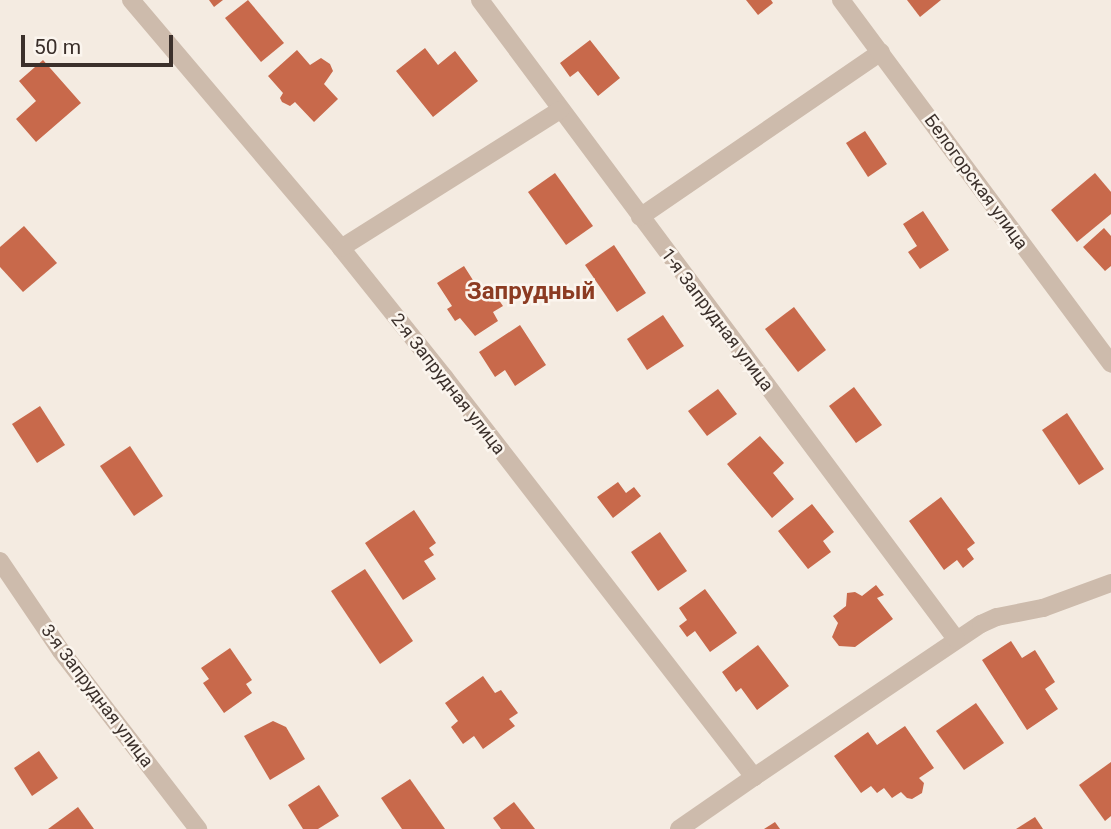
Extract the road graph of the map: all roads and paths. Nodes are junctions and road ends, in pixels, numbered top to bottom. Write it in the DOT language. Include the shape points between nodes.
graph roads {
  1 [pos="131,0"];
  2 [pos="480,0"];
  3 [pos="841,0"];
  4 [pos="881,52"];
  5 [pos="560,110"];
  6 [pos="640,217"];
  7 [pos="341,248"];
  8 [pos="1111,364"];
  9 [pos="0,561"];
  10 [pos="1111,583"];
  11 [pos="956,639"];
  12 [pos="754,777"];
  13 [pos="198,829"];
  14 [pos="679,829"];
  1 -- 7 [label="street, 2-я Запрудная улица"];
  2 -- 5 [label="street, 1-я Запрудная улица"];
  3 -- 4 [label="street, Белогорская улица"];
  4 -- 6 [label="street"];
  4 -- 8 [label="street, Белогорская улица"];
  5 -- 6 [label="street, 1-я Запрудная улица"];
  5 -- 7 [label="street"];
  6 -- 11 [label="street, 1-я Запрудная улица"];
  7 -- 12 [label="street, 2-я Запрудная улица"];
  9 -- 13 [label="street, 3-я Запрудная улица" via="61,651"];
  10 -- 11 [label="street" via="1043,608 997,617"];
  11 -- 12 [label="street"];
  12 -- 14 [label="street"];
}
